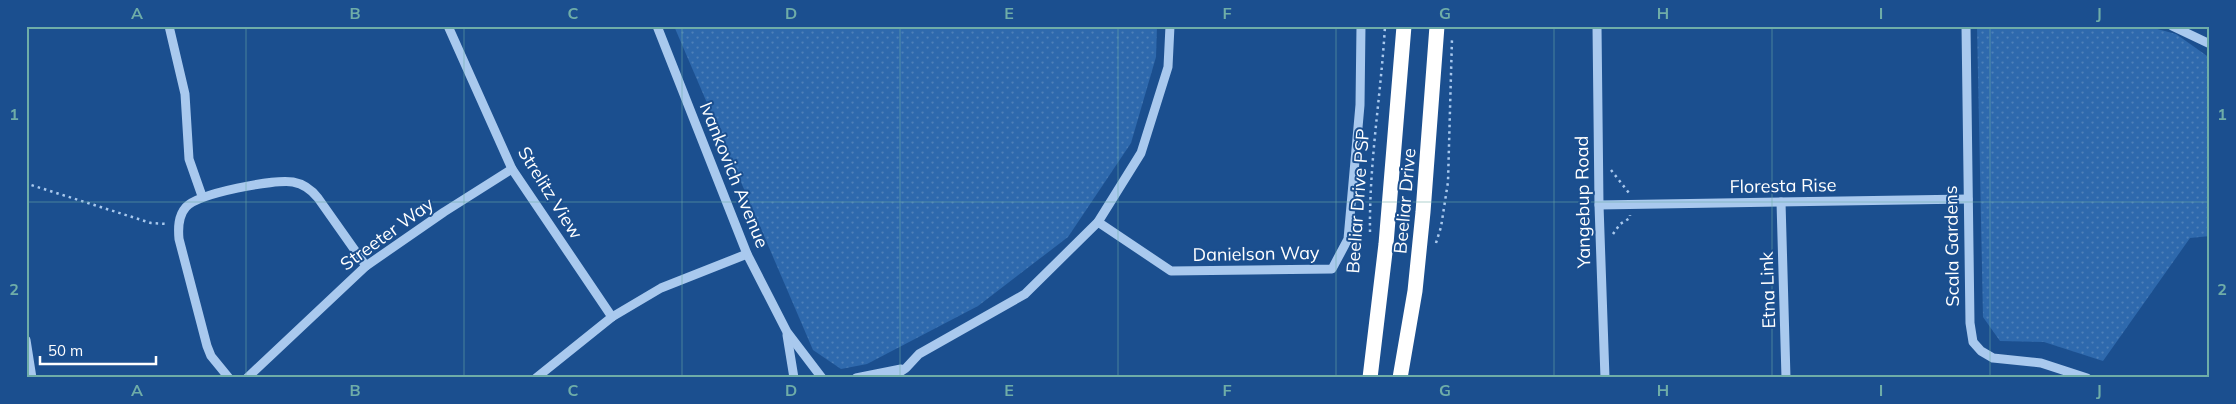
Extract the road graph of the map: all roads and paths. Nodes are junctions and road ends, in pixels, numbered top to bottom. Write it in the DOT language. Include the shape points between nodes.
graph roads {
  1 [pos="169,26"];
  2 [pos="448,26"];
  3 [pos="657,26"];
  4 [pos="1170,26"];
  5 [pos="1362,26"];
  6 [pos="1385,26"];
  7 [pos="1404,26"];
  8 [pos="1437,26"];
  9 [pos="1597,26"];
  10 [pos="1966,26"];
  11 [pos="2172,26"];
  12 [pos="2210,44"];
  13 [pos="512,169"];
  14 [pos="26,182"];
  15 [pos="202,196"];
  16 [pos="1968,199"];
  17 [pos="1782,202"];
  18 [pos="1599,205"];
  19 [pos="1098,222"];
  20 [pos="177,224"];
  21 [pos="1370,235"];
  22 [pos="747,254"];
  23 [pos="366,266"];
  24 [pos="612,317"];
  25 [pos="787,332"];
  26 [pos="26,340"];
  27 [pos="906,368"];
  28 [pos="32,378"];
  29 [pos="229,378"];
  30 [pos="247,378"];
  31 [pos="536,378"];
  32 [pos="794,378"];
  33 [pos="822,378"];
  34 [pos="856,378"];
  35 [pos="891,378"];
  36 [pos="1370,378"];
  37 [pos="1400,378"];
  38 [pos="1605,378"];
  39 [pos="1786,378"];
  40 [pos="2087,378"];
  1 -- 15 [label="street" via="185,94 189,159"];
  2 -- 13 [label="street, Strelitz View"];
  3 -- 22 [label="street, Ivankovich Avenue"];
  4 -- 19 [label="street" via="1168,67 1141,153"];
  5 -- 19 [label="street, Danielson Way" via="1360,106 1348,239 1332,269 1171,271"];
  6 -- 21 [label="path, Beeliar Drive PSP" via="1376,103"];
  7 -- 36 [label="highway, Beeliar Drive" via="1386,244"];
  8 -- 37 [label="highway, Beeliar Drive" via="1424,212"];
  9 -- 18 [label="street, Yangebup Road"];
  10 -- 16 [label="street, Scala Gardens"];
  11 -- 12 [label="street"];
  13 -- 23 [label="street, Streeter Way"];
  13 -- 24 [label="street, Strelitz View"];
  14 -- 20 [label="path" via="151,223"];
  15 -- 20 [label="street" via="186,207"];
  15 -- 23 [label="street" via="281,182 303,185 311,189"];
  16 -- 17 [label="street, Floresta Rise"];
  16 -- 40 [label="street, Scala Gardens" via="1973,342 1993,358 2041,363"];
  17 -- 18 [label="street, Floresta Rise"];
  17 -- 39 [label="street, Etna Link"];
  18 -- 38 [label="street, Yangebup Road"];
  19 -- 27 [label="street" via="1025,294 919,354"];
  20 -- 29 [label="street" via="207,346"];
  22 -- 24 [label="street" via="661,288"];
  22 -- 25 [label="street, Ivankovich Avenue"];
  23 -- 30 [label="street, Streeter Way"];
  24 -- 31 [label="street"];
  25 -- 32 [label="street, Ivankovich Avenue"];
  25 -- 33 [label="street, Ivankovich Avenue"];
  26 -- 28 [label="street"];
  27 -- 34 [label="street"];
  27 -- 35 [label="street"];
}
